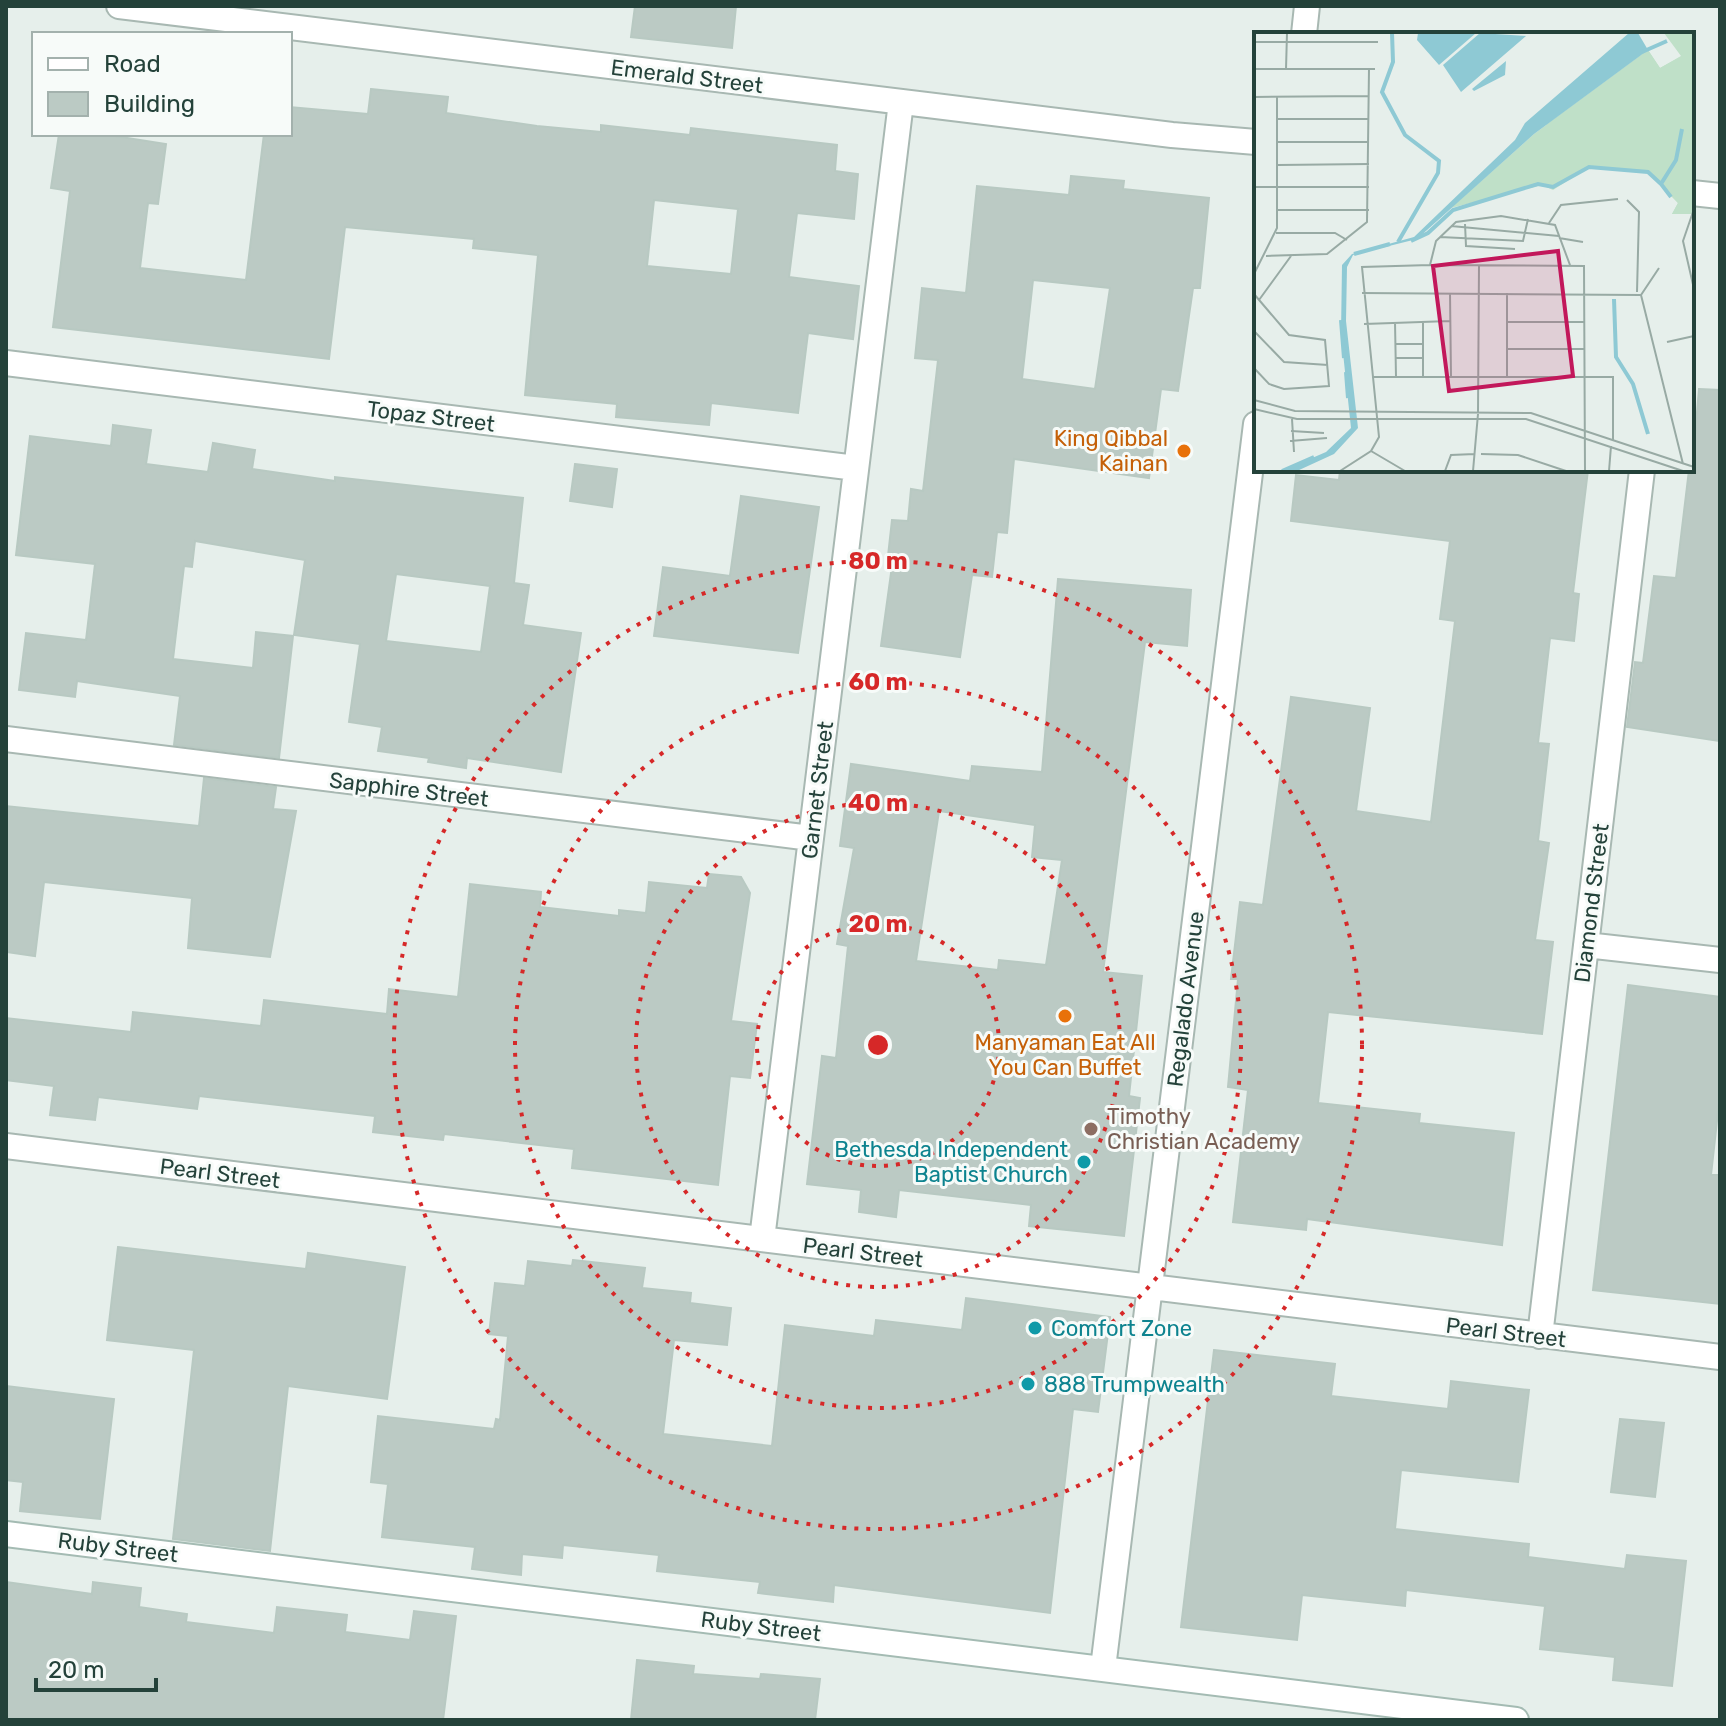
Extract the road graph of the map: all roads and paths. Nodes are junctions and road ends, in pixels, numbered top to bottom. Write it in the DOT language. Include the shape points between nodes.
graph roads {
  1 [pos="119,6"];
  2 [pos="1307,6"];
  3 [pos="1304,32"];
  4 [pos="901,102"];
  5 [pos="1254,142"];
  6 [pos="1694,193"];
  7 [pos="1720,196"];
  8 [pos="6,363"];
  9 [pos="1254,440"];
  10 [pos="856,468"];
  11 [pos="1642,472"];
  12 [pos="6,739"];
  13 [pos="811,838"];
  14 [pos="1586,945"];
  15 [pos="1720,960"];
  16 [pos="6,1146"];
  17 [pos="762,1239"];
  18 [pos="1150,1288"];
  19 [pos="1540,1336"];
  20 [pos="1720,1357"];
  21 [pos="6,1534"];
  22 [pos="1103,1668"];
  23 [pos="1516,1720"];
  1 -- 4 [label="street, Emerald Street"];
  2 -- 3 [label="street"];
  4 -- 5 [label="street, Emerald Street"];
  4 -- 10 [label="street, Garnet Street"];
  6 -- 7 [label="street"];
  8 -- 10 [label="street, Topaz Street"];
  9 -- 18 [label="street, Regalado Avenue"];
  10 -- 13 [label="street, Garnet Street"];
  11 -- 14 [label="street, Diamond Street"];
  12 -- 13 [label="street, Sapphire Street"];
  13 -- 17 [label="street, Garnet Street"];
  14 -- 15 [label="street"];
  14 -- 19 [label="street, Diamond Street"];
  16 -- 17 [label="street, Pearl Street"];
  17 -- 18 [label="street, Pearl Street"];
  18 -- 19 [label="street, Pearl Street"];
  18 -- 22 [label="street, Regalado Avenue"];
  19 -- 20 [label="street, Pearl Street"];
  21 -- 22 [label="street, Ruby Street"];
  22 -- 23 [label="street, Ruby Street"];
}
